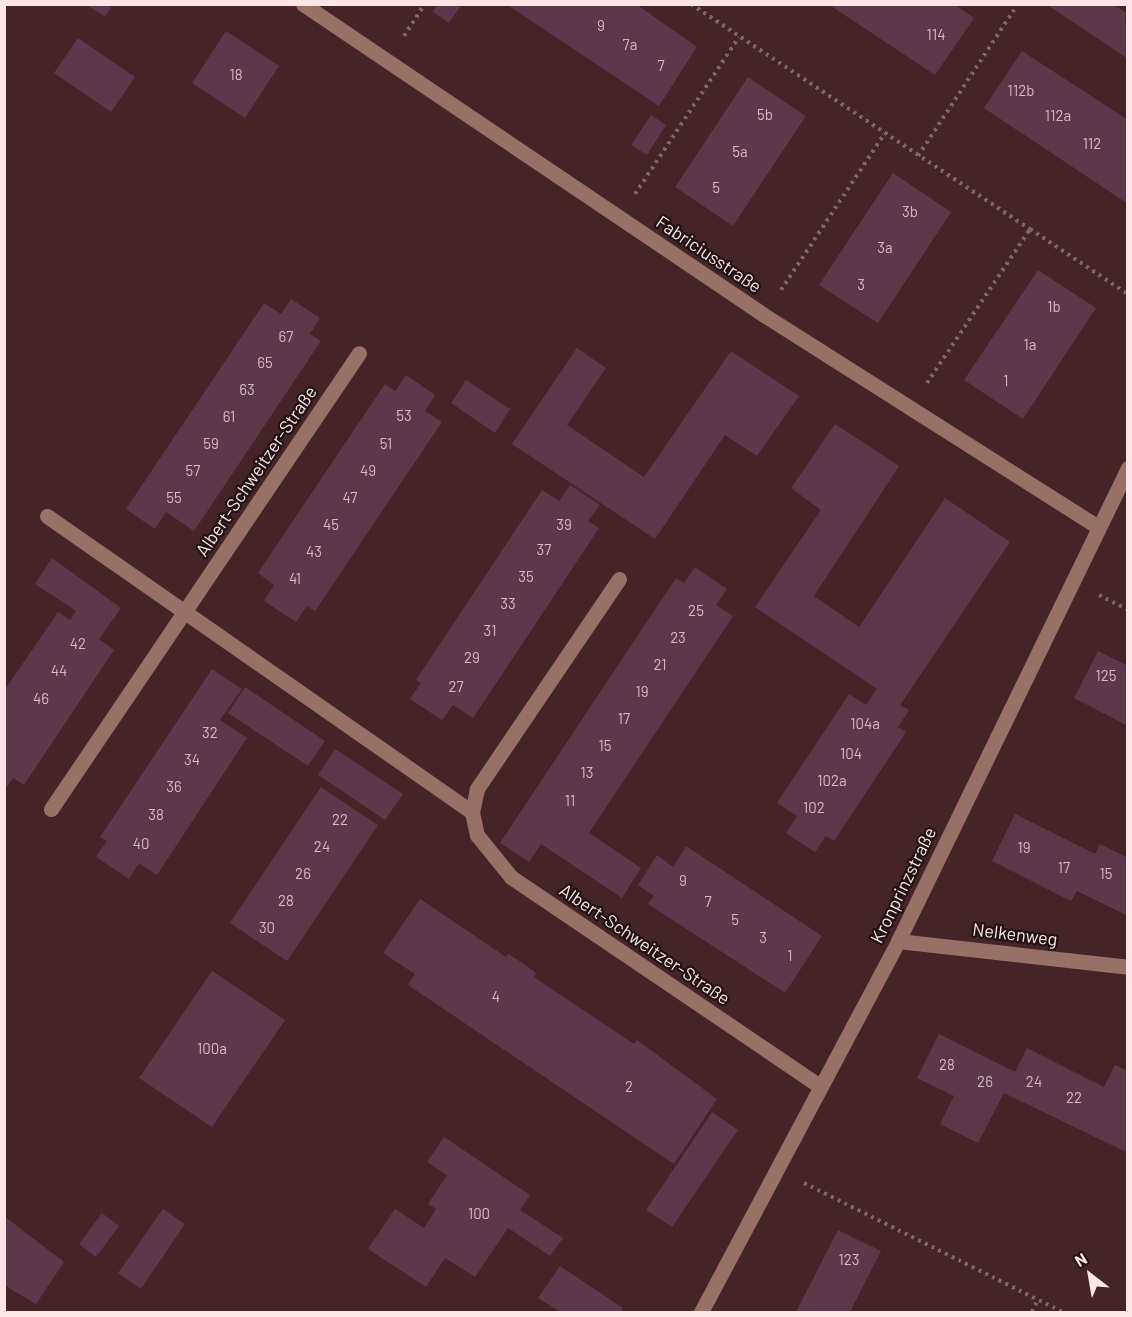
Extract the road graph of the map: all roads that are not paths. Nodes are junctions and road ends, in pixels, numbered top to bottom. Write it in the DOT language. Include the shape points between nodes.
graph roads {
  1 [pos="303,4"];
  2 [pos="358,353"];
  3 [pos="1128,468"];
  4 [pos="47,516"];
  5 [pos="1098,527"];
  6 [pos="619,579"];
  7 [pos="185,611"];
  8 [pos="51,809"];
  9 [pos="472,812"];
  10 [pos="898,941"];
  11 [pos="1128,967"];
  12 [pos="821,1087"];
  13 [pos="701,1312"];
  1 -- 5 [label="street, Fabriciusstraße" via="765,315"];
  2 -- 7 [label="street, Albert-Schweitzer-Straße"];
  3 -- 5 [label="street, Kronprinzstraße"];
  4 -- 7 [label="street"];
  5 -- 10 [label="street, Kronprinzstraße"];
  6 -- 9 [label="street" via="477,789"];
  7 -- 8 [label="street, Albert-Schweitzer-Straße"];
  7 -- 9 [label="street"];
  9 -- 12 [label="street, Albert-Schweitzer-Straße" via="477,835 512,877"];
  10 -- 11 [label="street, Nelkenweg"];
  10 -- 12 [label="street, Kronprinzstraße"];
  12 -- 13 [label="street, Kronprinzstraße"];
}
